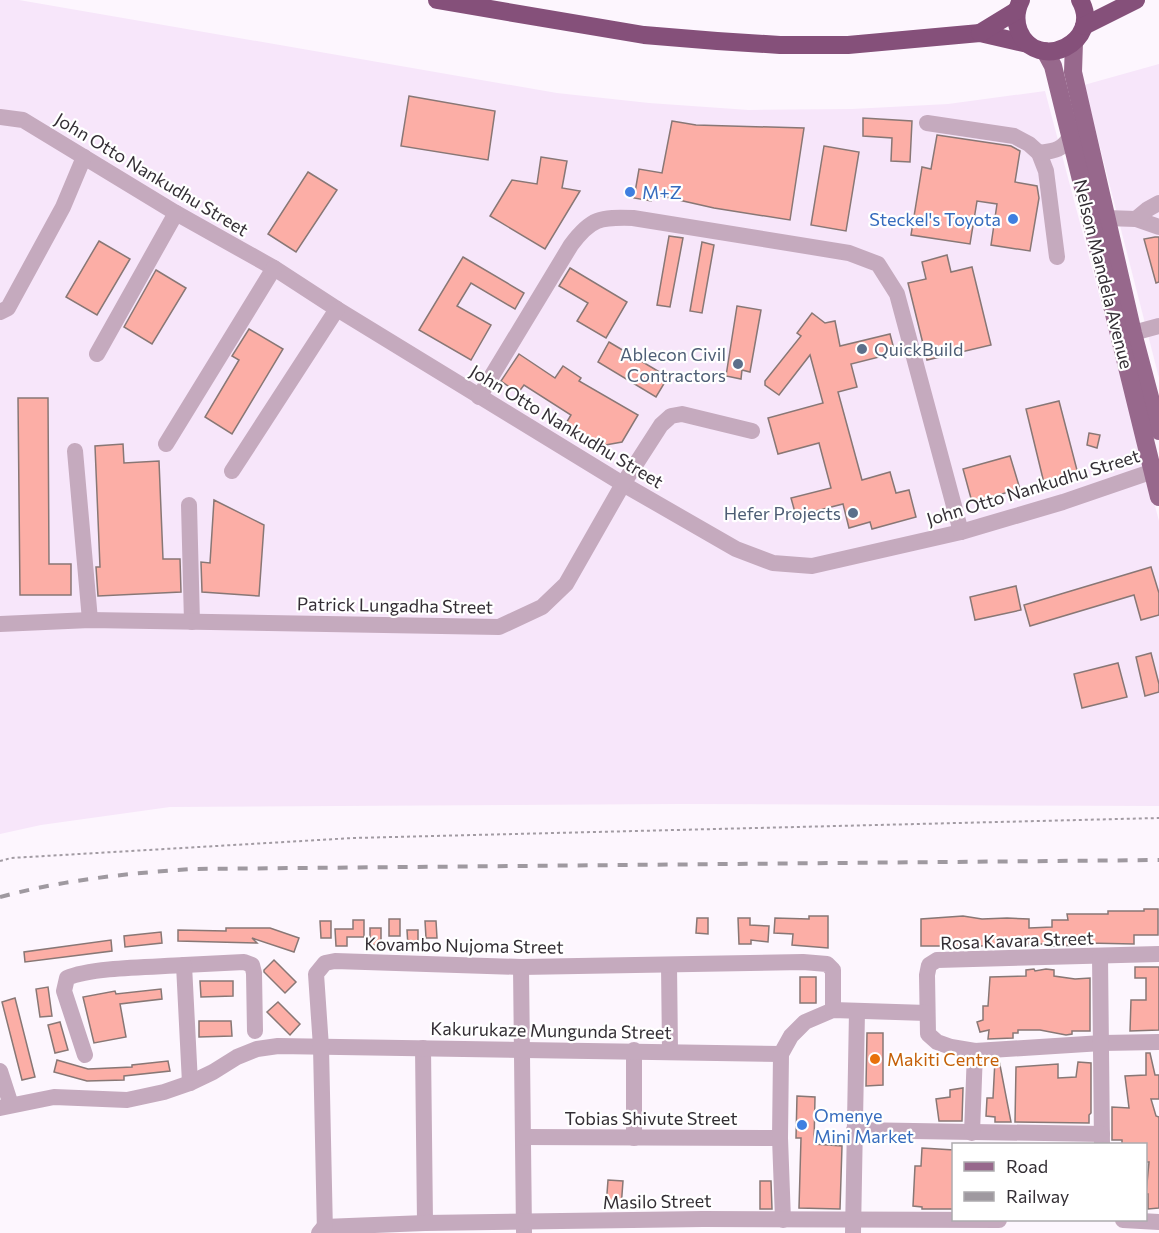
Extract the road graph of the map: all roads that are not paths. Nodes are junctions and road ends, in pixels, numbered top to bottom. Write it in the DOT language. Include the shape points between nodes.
graph roads {
  1 [pos="436,0"];
  2 [pos="1080,0"];
  3 [pos="1136,0"];
  4 [pos="1018,6"];
  5 [pos="1084,26"];
  6 [pos="980,33"];
  7 [pos="1074,42"];
  8 [pos="1028,44"];
  9 [pos="1045,51"];
  10 [pos="0,117"];
  11 [pos="927,123"];
  12 [pos="1070,136"];
  13 [pos="1039,153"];
  14 [pos="84,157"];
  15 [pos="1159,203"];
  16 [pos="176,213"];
  17 [pos="1106,218"];
  18 [pos="1136,219"];
  19 [pos="1159,227"];
  20 [pos="1057,257"];
  21 [pos="274,268"];
  22 [pos="337,309"];
  23 [pos="0,312"];
  24 [pos="1159,315"];
  25 [pos="1145,330"];
  26 [pos="97,354"];
  27 [pos="479,397"];
  28 [pos="752,431"];
  29 [pos="1159,431"];
  30 [pos="166,444"];
  31 [pos="75,451"];
  32 [pos="1155,470"];
  33 [pos="232,471"];
  34 [pos="623,484"];
  35 [pos="1159,497"];
  36 [pos="189,505"];
  37 [pos="961,532"];
  38 [pos="90,620"];
  39 [pos="192,622"];
  40 [pos="0,624"];
  41 [pos="1159,954"];
  42 [pos="1100,956"];
  43 [pos="184,965"];
  44 [pos="669,965"];
  45 [pos="521,967"];
  46 [pos="833,1010"];
  47 [pos="857,1011"];
  48 [pos="927,1013"];
  49 [pos="255,1031"];
  50 [pos="1159,1042"];
  51 [pos="1102,1043"];
  52 [pos="321,1047"];
  53 [pos="423,1048"];
  54 [pos="634,1050"];
  55 [pos="670,1050"];
  56 [pos="521,1051"];
  57 [pos="975,1051"];
  58 [pos="781,1054"];
  59 [pos="85,1055"];
  60 [pos="0,1071"];
  61 [pos="190,1083"];
  62 [pos="5,1106"];
  63 [pos="854,1131"];
  64 [pos="972,1132"];
  65 [pos="523,1137"];
  66 [pos="634,1138"];
  67 [pos="780,1138"];
  68 [pos="1102,1139"];
  69 [pos="783,1220"];
  70 [pos="953,1221"];
  71 [pos="1142,1221"];
  72 [pos="1159,1222"];
  73 [pos="424,1223"];
  74 [pos="703,1226"];
  75 [pos="853,1227"];
  76 [pos="524,1228"];
  77 [pos="323,1231"];
  1 -- 6 [label="highway" via="644,35 780,45 848,45"];
  2 -- 5 [label="highway"];
  3 -- 5 [label="highway"];
  4 -- 6 [label="highway"];
  4 -- 8 [label="highway" via="1016,23"];
  5 -- 7 [label="highway"];
  6 -- 8 [label="highway"];
  7 -- 9 [label="highway" via="1061,50"];
  7 -- 17 [label="main road, Nelson Mandela Avenue" via="1073,72"];
  8 -- 9 [label="highway"];
  9 -- 12 [label="main road, Nelson Mandela Avenue" via="1053,66"];
  10 -- 14 [label="street, John Otto Nankudhu Street" via="23,120"];
  11 -- 13 [label="street" via="1014,136"];
  12 -- 13 [label="street" via="1061,148"];
  12 -- 32 [label="main road, Nelson Mandela Avenue"];
  13 -- 20 [label="street" via="1046,171"];
  14 -- 16 [label="street, John Otto Nankudhu Street"];
  14 -- 23 [label="street" via="63,207 8,308"];
  15 -- 18 [label="street"];
  16 -- 21 [label="street, John Otto Nankudhu Street"];
  16 -- 26 [label="street"];
  17 -- 18 [label="street"];
  17 -- 25 [label="main road, Nelson Mandela Avenue"];
  18 -- 19 [label="street"];
  21 -- 22 [label="street, John Otto Nankudhu Street"];
  21 -- 30 [label="street"];
  22 -- 27 [label="street, John Otto Nankudhu Street"];
  22 -- 33 [label="street"];
  24 -- 25 [label="street"];
  25 -- 29 [label="main road, Nelson Mandela Avenue"];
  27 -- 34 [label="street, John Otto Nankudhu Street"];
  27 -- 37 [label="street" via="584,227 606,217 849,253 878,264 897,294"];
  28 -- 34 [label="street, Patrick Lungadha Street" via="682,414 671,416"];
  31 -- 38 [label="street"];
  32 -- 35 [label="main road, Nelson Mandela Avenue"];
  32 -- 37 [label="street, John Otto Nankudhu Street"];
  34 -- 37 [label="street, John Otto Nankudhu Street" via="736,549 793,566 812,567"];
  34 -- 39 [label="street, Patrick Lungadha Street" via="566,584 542,607 499,627"];
  36 -- 39 [label="street"];
  38 -- 39 [label="street, Patrick Lungadha Street"];
  38 -- 40 [label="street, Patrick Lungadha Street"];
  41 -- 42 [label="street, Rosa Kavara Street"];
  42 -- 48 [label="street, Rosa Kavara Street" via="937,960 929,965"];
  42 -- 51 [label="street"];
  43 -- 49 [label="street" via="252,965"];
  43 -- 59 [label="street" via="67,978 64,991"];
  43 -- 61 [label="street"];
  44 -- 45 [label="street, Kovambo Nujoma Street"];
  44 -- 46 [label="street, Kovambo Nujoma Street" via="827,964 833,970"];
  44 -- 55 [label="street"];
  45 -- 52 [label="street, Kovambo Nujoma Street" via="325,963 316,974"];
  45 -- 56 [label="street"];
  46 -- 47 [label="street"];
  46 -- 58 [label="street" via="805,1022"];
  47 -- 48 [label="street"];
  47 -- 63 [label="street"];
  48 -- 57 [label="street, Rosa Kavara Street" via="928,1034 951,1047"];
  50 -- 51 [label="street, Rosa Kavara Street"];
  51 -- 57 [label="street, Rosa Kavara Street"];
  51 -- 68 [label="street"];
  52 -- 53 [label="street, Kakurukaze Mungunda Street"];
  52 -- 61 [label="street, Kakurukaze Mungunda Street" via="257,1049"];
  52 -- 77 [label="street, Kovambo Nujoma Street"];
  53 -- 56 [label="street, Kakurukaze Mungunda Street"];
  53 -- 73 [label="street"];
  54 -- 55 [label="street, Kakurukaze Mungunda Street"];
  54 -- 56 [label="street, Kakurukaze Mungunda Street"];
  54 -- 66 [label="street"];
  55 -- 58 [label="street, Kakurukaze Mungunda Street"];
  56 -- 65 [label="street"];
  57 -- 64 [label="street"];
  58 -- 67 [label="street"];
  60 -- 62 [label="street"];
  61 -- 62 [label="street, Kakurukaze Mungunda Street" via="127,1100 54,1097"];
  63 -- 64 [label="street"];
  63 -- 75 [label="street"];
  64 -- 68 [label="street"];
  65 -- 66 [label="street, Tobias Shivute Street"];
  65 -- 76 [label="street"];
  66 -- 67 [label="street, Tobias Shivute Street"];
  67 -- 69 [label="street"];
  69 -- 74 [label="street, Masilo Street"];
  69 -- 75 [label="street, Masilo Street"];
  70 -- 75 [label="street, Masilo Street"];
  71 -- 72 [label="street"];
  73 -- 76 [label="street, Masilo Street"];
  73 -- 77 [label="street, Masilo Street"];
  74 -- 76 [label="street, Masilo Street"];
}
